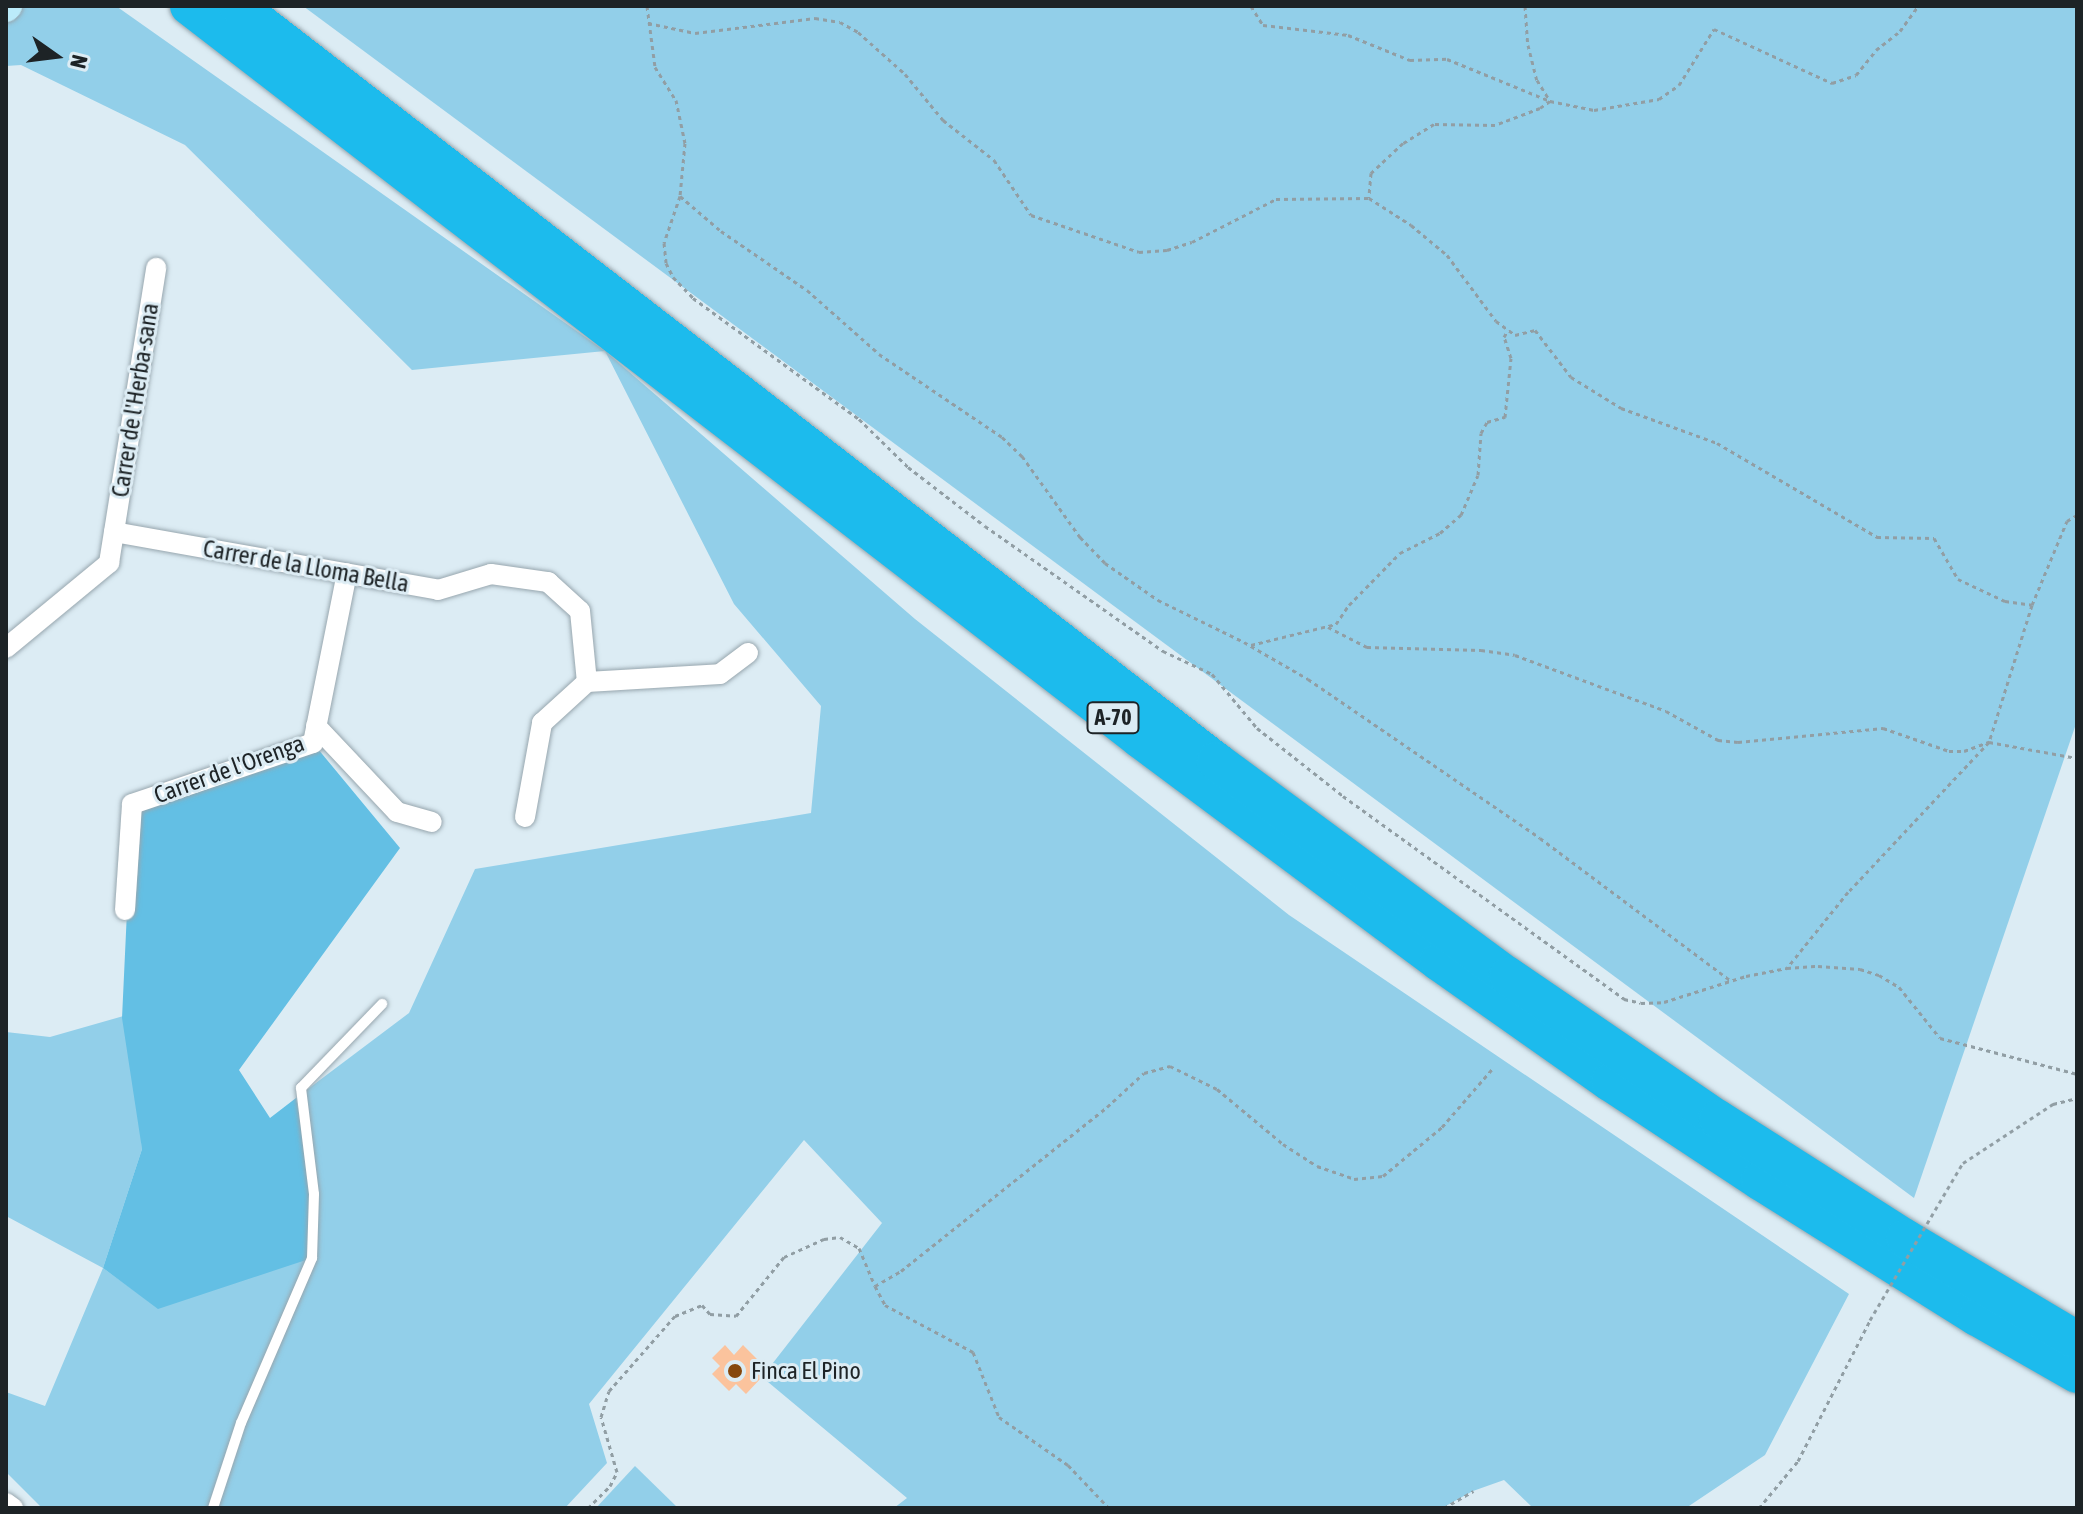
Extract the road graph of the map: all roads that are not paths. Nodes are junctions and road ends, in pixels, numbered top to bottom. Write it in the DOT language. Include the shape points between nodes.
graph roads {
  1 [pos="189,6"];
  2 [pos="238,6"];
  3 [pos="156,268"];
  4 [pos="114,532"];
  5 [pos="347,573"];
  6 [pos="6,648"];
  7 [pos="748,653"];
  8 [pos="587,682"];
  9 [pos="316,726"];
  10 [pos="525,817"];
  11 [pos="432,822"];
  12 [pos="125,910"];
  13 [pos="382,1004"];
  14 [pos="2077,1340"];
  15 [pos="2077,1374"];
  16 [pos="6,1503"];
  17 [pos="13,1508"];
  18 [pos="213,1508"];
  1 -- 15 [label="highway, A-70" via="1140,739 1439,962 1760,1181"];
  2 -- 14 [label="highway, A-70" via="1203,751 1508,976 1745,1136"];
  3 -- 4 [label="street, Carrer de l'Herba-sana"];
  4 -- 5 [label="street, Carrer de la Lloma Bella"];
  4 -- 6 [label="street" via="109,563"];
  5 -- 8 [label="street, Carrer de la Lloma Bella" via="438,590 491,574 548,582 580,611"];
  5 -- 9 [label="street, Carrer de l'Orenga"];
  7 -- 8 [label="street" via="720,674"];
  8 -- 10 [label="street" via="542,723"];
  9 -- 11 [label="street" via="397,812"];
  9 -- 12 [label="street, Carrer de l'Orenga" via="313,743 132,804"];
  13 -- 18 [label="lane" via="301,1088 314,1194 312,1258 241,1423"];
  16 -- 17 [label="street"];
}
